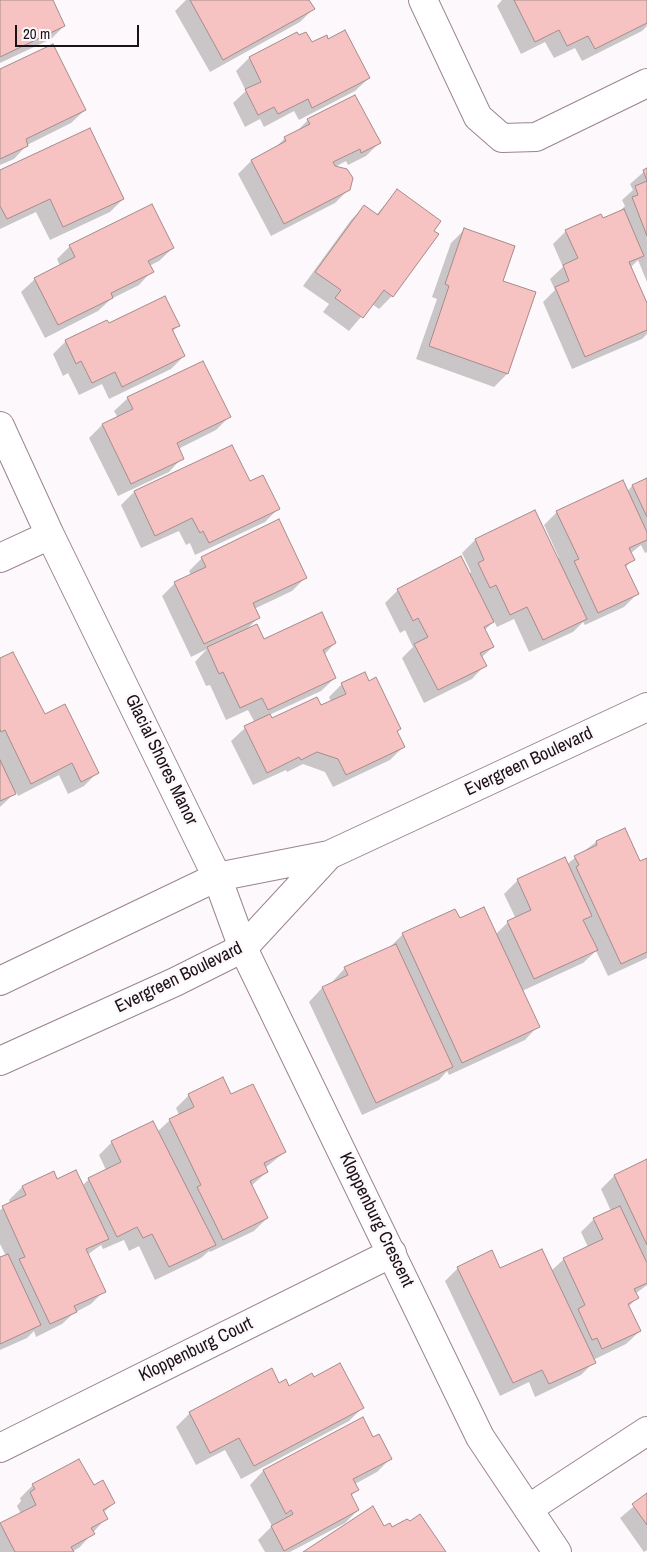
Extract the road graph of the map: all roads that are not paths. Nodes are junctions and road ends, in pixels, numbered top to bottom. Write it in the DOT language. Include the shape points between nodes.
graph roads {
  1 [pos="423,0"];
  2 [pos="647,84"];
  3 [pos="0,426"];
  4 [pos="50,535"];
  5 [pos="0,558"];
  6 [pos="647,707"];
  7 [pos="329,855"];
  8 [pos="217,877"];
  9 [pos="243,948"];
  10 [pos="0,981"];
  11 [pos="0,1061"];
  12 [pos="392,1253"];
  13 [pos="647,1431"];
  14 [pos="0,1448"];
  15 [pos="528,1509"];
  16 [pos="557,1552"];
  1 -- 2 [label="street" via="478,117 502,138 536,137"];
  3 -- 4 [label="street, Glacial Shores Manor"];
  4 -- 5 [label="street"];
  4 -- 8 [label="street, Glacial Shores Manor"];
  6 -- 7 [label="street, Evergreen Boulevard"];
  7 -- 8 [label="street, Evergreen Boulevard"];
  7 -- 9 [label="street, Evergreen Boulevard"];
  8 -- 9 [label="street, Kloppenburg Crescent"];
  8 -- 10 [label="street"];
  9 -- 11 [label="street, Evergreen Boulevard"];
  9 -- 12 [label="street, Kloppenburg Crescent"];
  12 -- 14 [label="street, Kloppenburg Court"];
  12 -- 15 [label="street, Kloppenburg Crescent" via="480,1437"];
  13 -- 15 [label="street"];
  15 -- 16 [label="street, Kloppenburg Crescent"];
}
